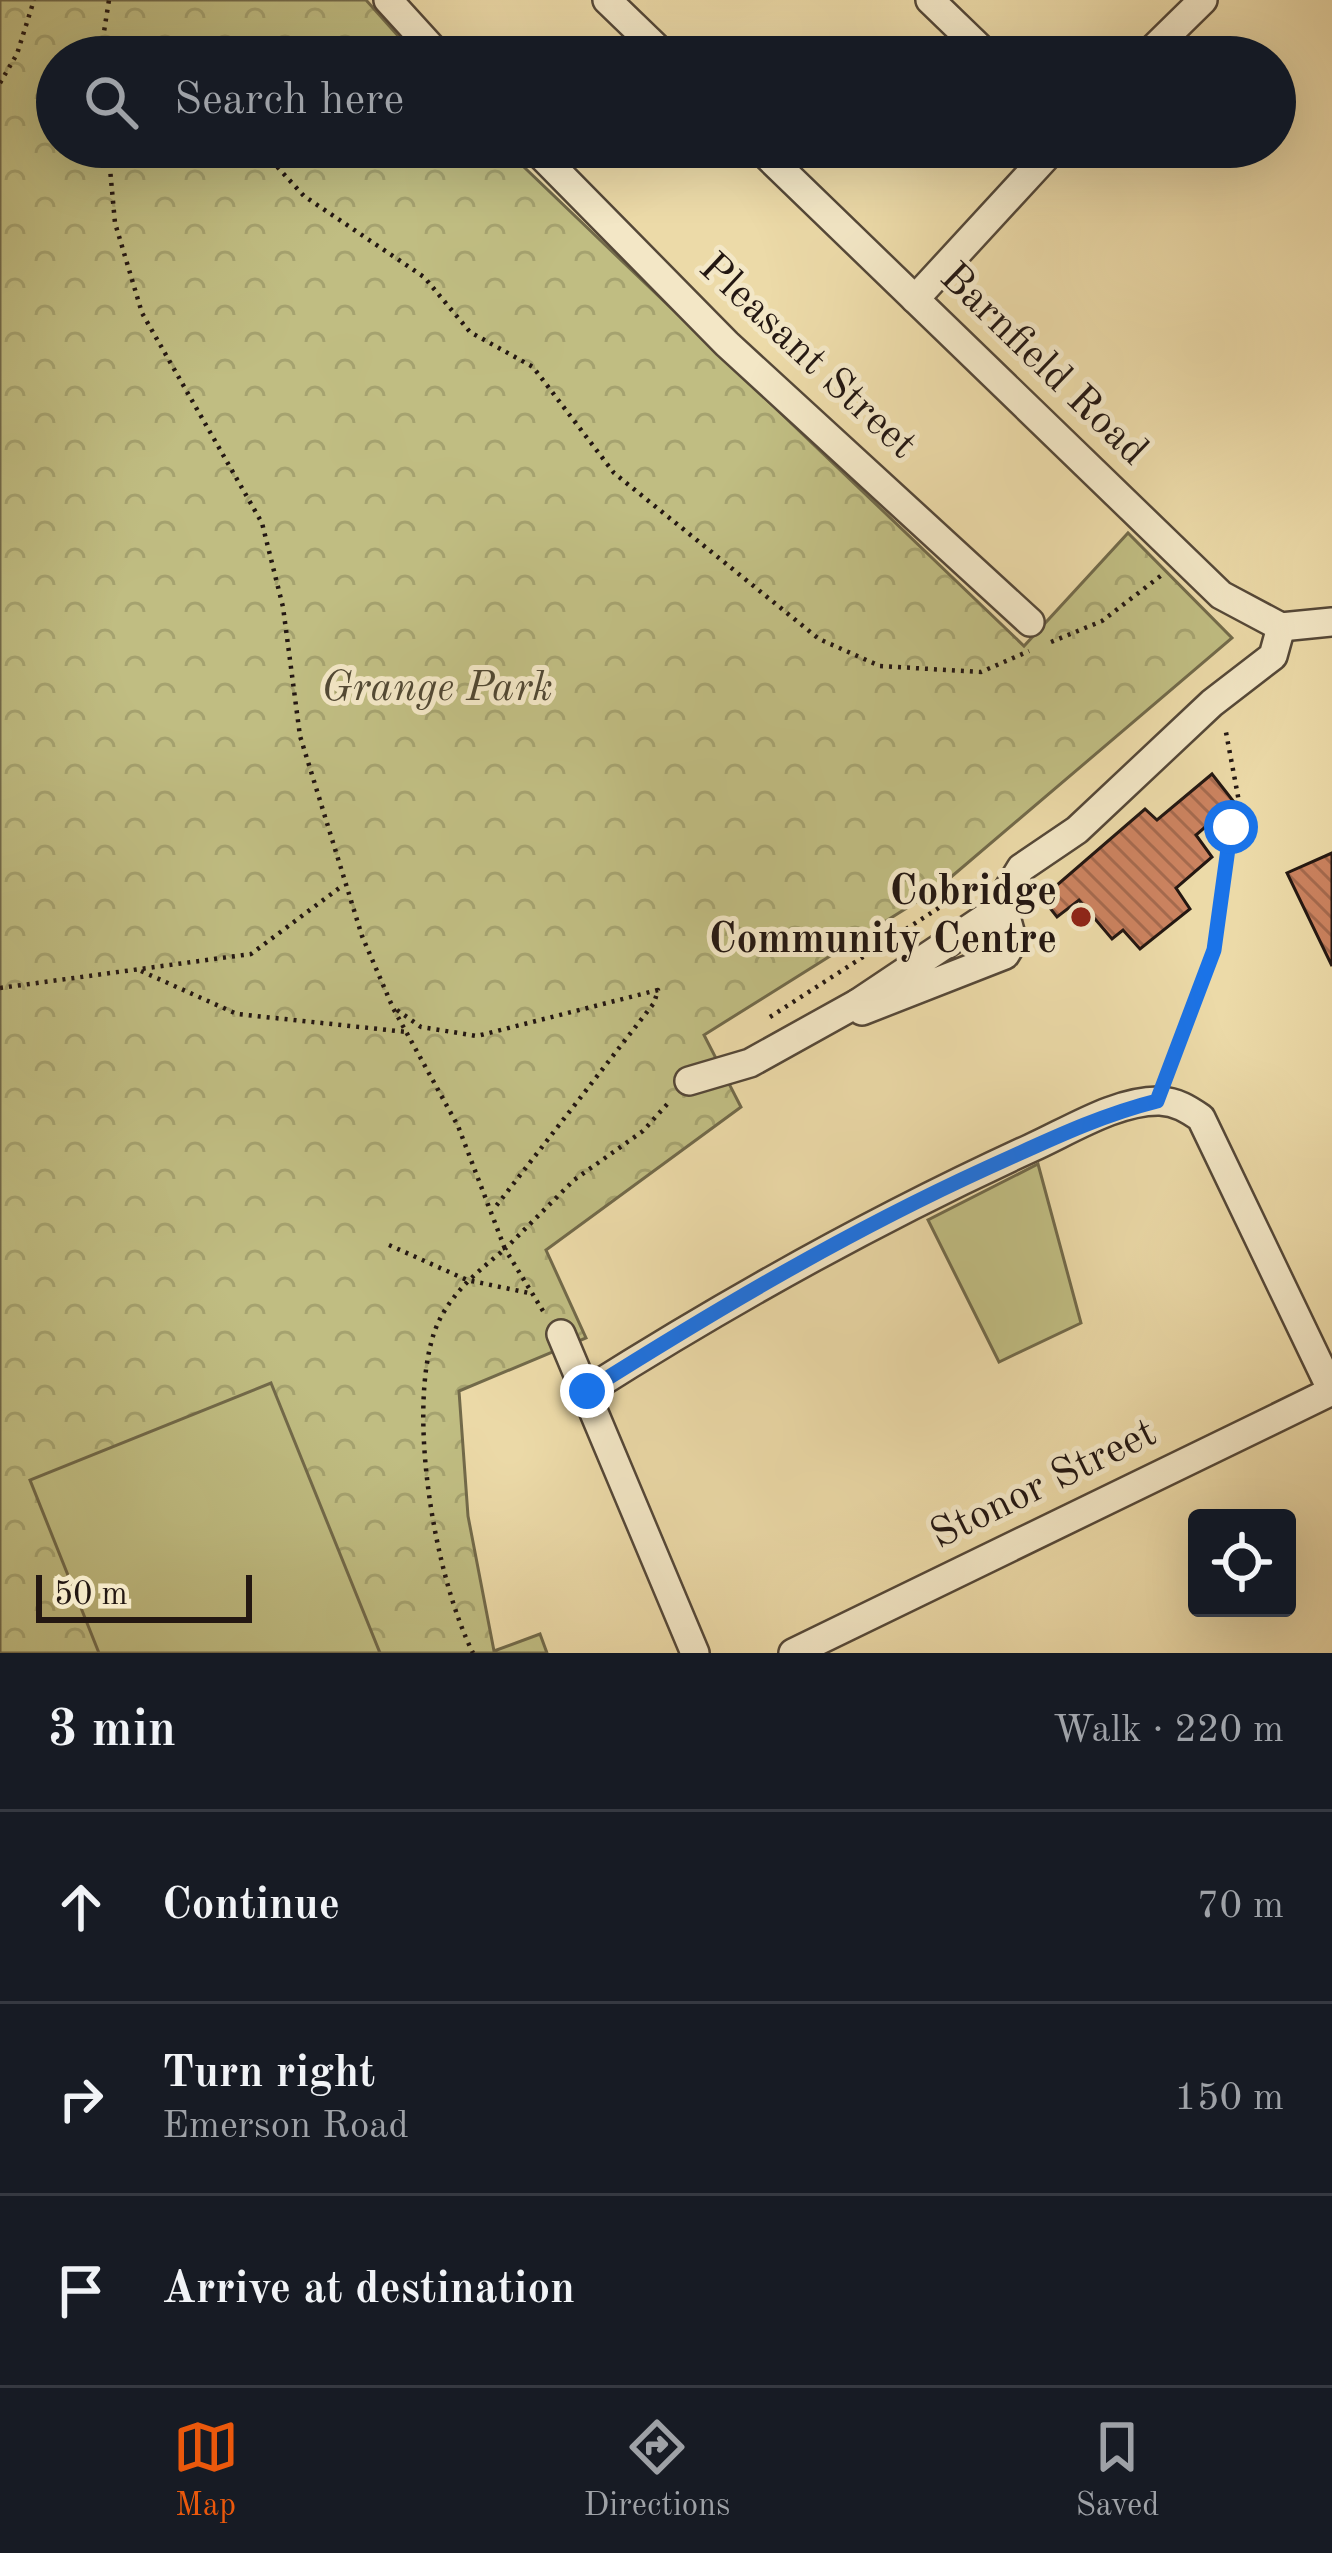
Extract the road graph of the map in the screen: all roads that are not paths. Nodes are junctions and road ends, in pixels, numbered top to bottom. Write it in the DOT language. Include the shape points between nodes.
graph roads {
  1 [pos="388,0"];
  2 [pos="607,0"];
  3 [pos="930,0"];
  4 [pos="1203,0"];
  5 [pos="421,36"];
  6 [pos="644,36"];
  7 [pos="967,36"];
  8 [pos="1166,36"];
  9 [pos="553,168"];
  10 [pos="780,168"];
  11 [pos="1036,168"];
  12 [pos="915,299"];
  13 [pos="1030,622"];
  14 [pos="1332,622"];
  15 [pos="1281,627"];
  16 [pos="1002,902"];
  17 [pos="859,1003"];
  18 [pos="689,1081"];
  19 [pos="561,1334"];
  20 [pos="587,1391"];
  21 [pos="1332,1391"];
  22 [pos="695,1653"];
  23 [pos="793,1653"];
  1 -- 5 [label="street"];
  2 -- 6 [label="street"];
  3 -- 7 [label="street"];
  4 -- 8 [label="street"];
  9 -- 13 [label="street, Pleasant Street" via="728,344"];
  10 -- 12 [label="street, Barnfield Road"];
  11 -- 12 [label="street"];
  12 -- 15 [label="street, Barnfield Road" via="1221,595"];
  14 -- 15 [label="street"];
  15 -- 16 [label="street" via="1273,656 1077,830 1022,868"];
  16 -- 17 [label="street"];
  16 -- 17 [label="street" via="1013,943 1005,955 862,1011"];
  17 -- 18 [label="street" via="750,1063"];
  19 -- 20 [label="street"];
  20 -- 21 [label="street" via="890,1213 1109,1113 1157,1101 1202,1118"];
  20 -- 22 [label="street"];
  21 -- 23 [label="street, Stonor Street"];
}
